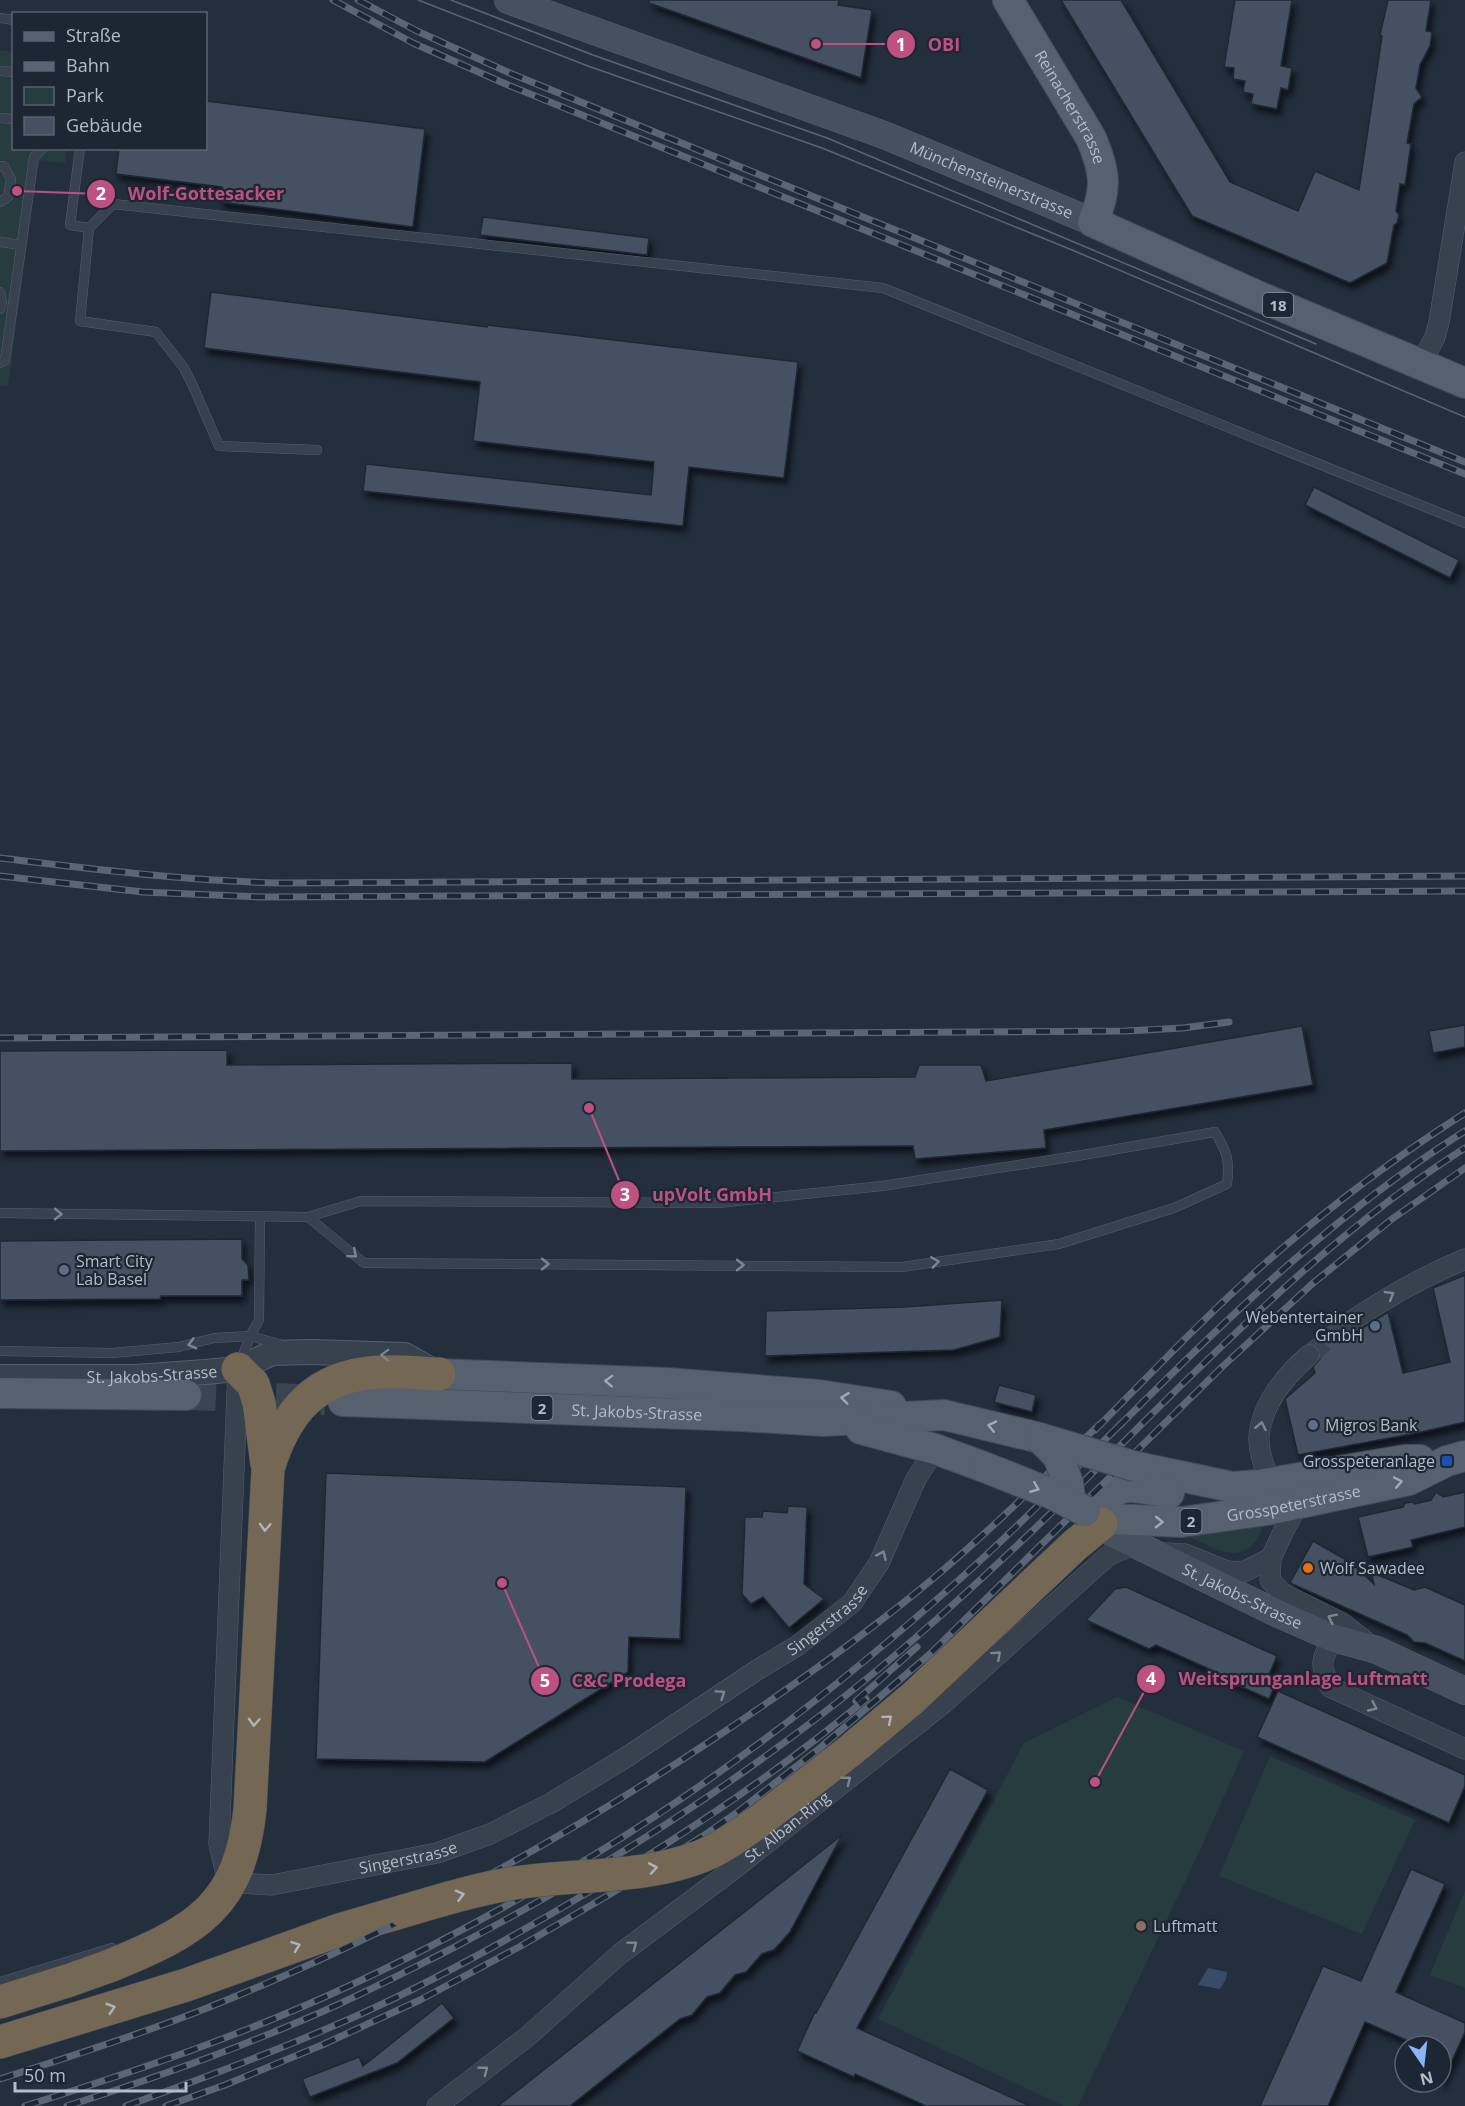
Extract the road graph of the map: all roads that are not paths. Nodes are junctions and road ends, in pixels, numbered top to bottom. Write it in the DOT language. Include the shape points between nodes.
graph roads {
  1 [pos="508,0"];
  2 [pos="1008,0"];
  3 [pos="41,150"];
  4 [pos="80,150"];
  5 [pos="1465,162"];
  6 [pos="0,166"];
  7 [pos="0,202"];
  8 [pos="1093,222"];
  9 [pos="89,228"];
  10 [pos="0,242"];
  11 [pos="21,245"];
  12 [pos="0,292"];
  13 [pos="0,309"];
  14 [pos="0,363"];
  15 [pos="1420,365"];
  16 [pos="1465,382"];
  17 [pos="316,450"];
  18 [pos="1465,523"];
  19 [pos="0,1213"];
  20 [pos="260,1216"];
  21 [pos="308,1217"];
  22 [pos="1465,1259"];
  23 [pos="1341,1328"];
  24 [pos="250,1336"];
  25 [pos="0,1351"];
  26 [pos="311,1352"];
  27 [pos="1309,1355"];
  28 [pos="238,1370"];
  29 [pos="438,1374"];
  30 [pos="0,1377"];
  31 [pos="0,1393"];
  32 [pos="186,1395"];
  33 [pos="344,1401"];
  34 [pos="944,1415"];
  35 [pos="823,1421"];
  36 [pos="1040,1438"];
  37 [pos="935,1449"];
  38 [pos="1456,1458"];
  39 [pos="268,1469"];
  40 [pos="1232,1487"];
  41 [pos="1284,1505"];
  42 [pos="1108,1527"];
  43 [pos="1271,1558"];
  44 [pos="989,1626"];
  45 [pos="1333,1638"];
  46 [pos="1377,1650"];
  47 [pos="1465,1690"];
  48 [pos="1465,1749"];
  49 [pos="239,1882"];
  50 [pos="164,1929"];
  51 [pos="122,1945"];
  52 [pos="0,1982"];
  53 [pos="0,2002"];
  54 [pos="0,2042"];
  55 [pos="437,2106"];
  1 -- 8 [label="main road, Münchensteinerstrasse" via="884,135"];
  2 -- 8 [label="main road, Reinacherstrasse" via="1098,155 1104,184"];
  3 -- 11 [label="lane" via="34,157"];
  4 -- 9 [label="lane" via="70,225"];
  5 -- 15 [label="street" via="1439,322"];
  6 -- 7 [label="lane" via="4,166 11,179 8,197"];
  8 -- 15 [label="main road, Münchensteinerstrasse / 18"];
  9 -- 17 [label="lane" via="80,321 156,332 189,377 219,446"];
  9 -- 18 [label="lane" via="113,204 883,288"];
  10 -- 11 [label="lane"];
  11 -- 14 [label="lane" via="5,360"];
  12 -- 13 [label="lane"];
  15 -- 16 [label="main road, Münchensteinerstrasse / 18"];
  19 -- 20 [label="lane, one-way"];
  20 -- 21 [label="lane"];
  20 -- 24 [label="lane" via="260,1320"];
  21 -- 21 [label="lane, one-way" via="364,1263 902,1267 1059,1244 1174,1208 1227,1184 1229,1168 1227,1153 1215,1132 882,1186 718,1203 361,1201"];
  23 -- 22 [label="street, one-way" via="1421,1278"];
  24 -- 25 [label="lane, one-way" via="112,1353"];
  24 -- 26 [label="lane"];
  24 -- 28 [label="lane"];
  26 -- 28 [label="street, St. Jakobs-Strasse" via="272,1353"];
  29 -- 26 [label="street, St. Jakobs-Strasse, one-way" via="405,1355"];
  41 -- 27 [label="street, one-way" via="1259,1437 1265,1409 1280,1385"];
  28 -- 30 [label="street, St. Jakobs-Strasse" via="136,1377"];
  28 -- 39 [label="highway" via="253,1384 259,1403"];
  28 -- 49 [label="street" via="219,1844 225,1870"];
  34 -- 29 [label="main road, one-way" via="861,1400 784,1392"];
  29 -- 39 [label="highway" via="377,1372 327,1385 290,1417"];
  31 -- 32 [label="main road, St. Jakobs-Strasse"];
  33 -- 35 [label="main road, St. Jakobs-Strasse / 2"];
  34 -- 35 [label="main road, St. Jakobs-Strasse / 2"];
  36 -- 34 [label="main road, St. Jakobs-Strasse / 2, one-way"];
  35 -- 37 [label="main road, St. Jakobs-Strasse / 2"];
  36 -- 40 [label="main road, Grosspeterstrasse / 2, bridge" via="1137,1467"];
  36 -- 42 [label="main road, bridge" via="1058,1456 1068,1483"];
  37 -- 42 [label="main road, St. Jakobs-Strasse / 2, one-way, bridge" via="984,1467"];
  49 -- 37 [label="street, Singerstrasse, one-way" via="272,1886 464,1845 550,1803 625,1758 796,1646 852,1603 879,1563 916,1479"];
  38 -- 41 [label="main road, Grosspeterstrasse" via="1405,1460"];
  39 -- 53 [label="highway, one-way, bridge" via="250,1809 244,1850 230,1884 205,1915 146,1951"];
  40 -- 41 [label="main road, Grosspeterstrasse / 2"];
  40 -- 42 [label="main road, Grosspeterstrasse" via="1207,1499 1129,1486 1118,1489 1107,1496"];
  42 -- 41 [label="main road, Grosspeterstrasse / 2, one-way" via="1112,1519 1182,1522"];
  41 -- 43 [label="street"];
  42 -- 43 [label="street, St. Jakobs-Strasse" via="1227,1571 1243,1572"];
  42 -- 44 [label="highway" via="1083,1552"];
  42 -- 44 [label="highway" via="1061,1534"];
  42 -- 45 [label="main road, St. Jakobs-Strasse"];
  55 -- 42 [label="street, St. Alban-Ring, one-way" via="527,2037 620,1954 944,1703 1108,1556"];
  46 -- 43 [label="street, St. Jakobs-Strasse, one-way" via="1342,1623 1282,1593 1269,1580"];
  54 -- 44 [label="highway, one-way, bridge" via="238,1967 339,1930 463,1894 515,1883 661,1867 716,1850 851,1750"];
  45 -- 46 [label="main road, St. Jakobs-Strasse"];
  45 -- 48 [label="street, one-way" via="1322,1669 1330,1687"];
  46 -- 47 [label="main road, St. Jakobs-Strasse"];
  49 -- 50 [label="lane" via="224,1903"];
  51 -- 52 [label="lane"];
}
